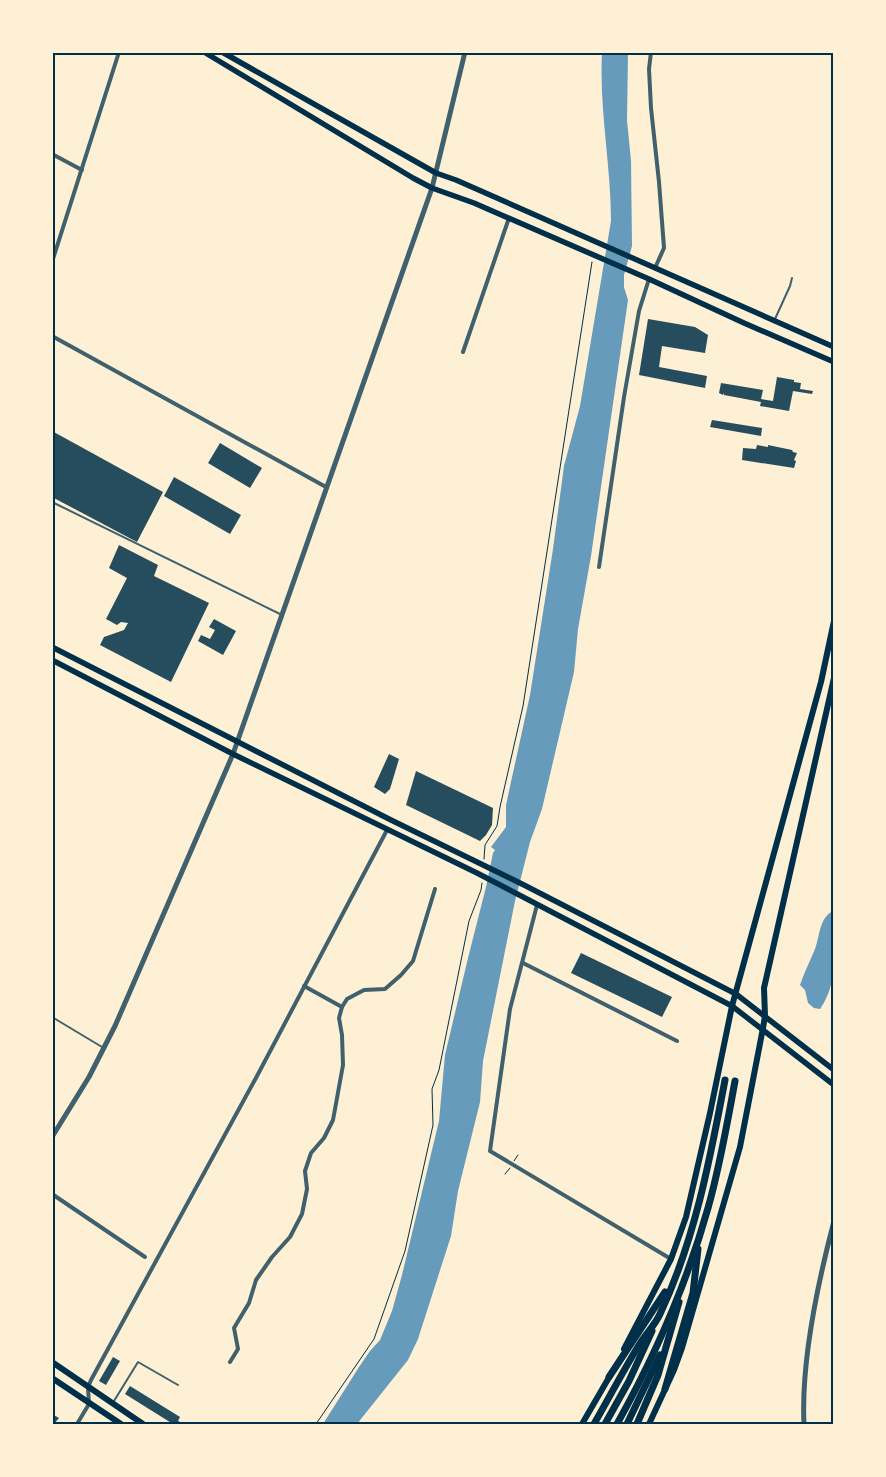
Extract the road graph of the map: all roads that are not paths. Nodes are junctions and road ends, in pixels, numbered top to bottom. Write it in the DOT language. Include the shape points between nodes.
graph roads {
  1 [pos="119,52"];
  2 [pos="204,52"];
  3 [pos="222,52"];
  4 [pos="464,52"];
  5 [pos="651,52"];
  6 [pos="52,154"];
  7 [pos="82,170"];
  8 [pos="436,173"];
  9 [pos="432,188"];
  10 [pos="509,218"];
  11 [pos="52,262"];
  12 [pos="655,268"];
  13 [pos="792,278"];
  14 [pos="649,279"];
  15 [pos="774,321"];
  16 [pos="52,336"];
  17 [pos="834,347"];
  18 [pos="463,352"];
  19 [pos="834,362"];
  20 [pos="326,487"];
  21 [pos="52,502"];
  22 [pos="599,568"];
  23 [pos="282,615"];
  24 [pos="834,621"];
  25 [pos="52,647"];
  26 [pos="52,660"];
  27 [pos="834,678"];
  28 [pos="237,742"];
  29 [pos="233,754"];
  30 [pos="387,830"];
  31 [pos="435,889"];
  32 [pos="537,905"];
  33 [pos="523,963"];
  34 [pos="304,986"];
  35 [pos="736,994"];
  36 [pos="732,1006"];
  37 [pos="342,1007"];
  38 [pos="765,1016"];
  39 [pos="52,1017"];
  40 [pos="763,1028"];
  41 [pos="677,1041"];
  42 [pos="104,1048"];
  43 [pos="834,1070"];
  44 [pos="726,1080"];
  45 [pos="735,1081"];
  46 [pos="834,1085"];
  47 [pos="52,1137"];
  48 [pos="52,1194"];
  49 [pos="834,1221"];
  50 [pos="700,1236"];
  51 [pos="145,1257"];
  52 [pos="671,1259"];
  53 [pos="674,1279"];
  54 [pos="682,1287"];
  55 [pos="659,1316"];
  56 [pos="52,1362"];
  57 [pos="230,1362"];
  58 [pos="52,1378"];
  59 [pos="609,1378"];
  60 [pos="178,1386"];
  61 [pos="88,1387"];
  62 [pos="665,1389"];
  63 [pos="89,1404"];
  64 [pos="112,1404"];
  65 [pos="641,1406"];
  66 [pos="77,1424"];
  67 [pos="121,1424"];
  68 [pos="143,1424"];
  69 [pos="582,1424"];
  70 [pos="594,1424"];
  71 [pos="605,1424"];
  72 [pos="617,1424"];
  73 [pos="627,1424"];
  74 [pos="636,1424"];
  75 [pos="648,1424"];
  76 [pos="804,1424"];
  1 -- 7 [label="street"];
  2 -- 9 [label="main road"];
  3 -- 8 [label="main road"];
  4 -- 8 [label="street"];
  5 -- 12 [label="street" via="651,108 664,248"];
  6 -- 7 [label="street"];
  7 -- 11 [label="street"];
  8 -- 9 [label="street"];
  8 -- 12 [label="main road"];
  9 -- 10 [label="main road"];
  9 -- 20 [label="street"];
  10 -- 14 [label="main road"];
  10 -- 18 [label="street"];
  12 -- 15 [label="main road"];
  13 -- 15 [label="lane"];
  14 -- 19 [label="main road"];
  14 -- 22 [label="street" via="639,311 624,397"];
  15 -- 17 [label="main road"];
  16 -- 20 [label="street"];
  20 -- 23 [label="street"];
  21 -- 23 [label="lane"];
  23 -- 28 [label="street"];
  24 -- 35 [label="main road" via="821,682"];
  25 -- 28 [label="main road"];
  26 -- 29 [label="main road"];
  27 -- 38 [label="main road" via="764,988"];
  28 -- 29 [label="street"];
  28 -- 35 [label="main road"];
  29 -- 30 [label="main road"];
  29 -- 42 [label="street"];
  30 -- 32 [label="main road"];
  30 -- 34 [label="street"];
  31 -- 37 [label="street" via="413,961 385,989 364,990 347,999"];
  32 -- 33 [label="street"];
  32 -- 36 [label="main road"];
  33 -- 41 [label="street"];
  33 -- 52 [label="street" via="510,1010 490,1151"];
  34 -- 37 [label="street"];
  34 -- 61 [label="street"];
  35 -- 36 [label="main road"];
  35 -- 38 [label="main road"];
  36 -- 40 [label="main road"];
  36 -- 52 [label="main road" via="698,1169"];
  37 -- 57 [label="street" via="339,1018 343,1065 333,1120 312,1153 305,1171 307,1188 302,1214 290,1237 256,1280 249,1303 234,1328 238,1349"];
  38 -- 40 [label="main road"];
  38 -- 43 [label="main road"];
  39 -- 42 [label="lane"];
  40 -- 46 [label="main road"];
  40 -- 62 [label="main road" via="740,1147 688,1331"];
  42 -- 47 [label="street"];
  44 -- 53 [label="highway" via="706,1179"];
  45 -- 50 [label="highway" via="717,1173"];
  48 -- 51 [label="street"];
  49 -- 76 [label="street" via="820,1278 809,1346"];
  50 -- 54 [label="highway"];
  50 -- 62 [label="highway" via="693,1293"];
  52 -- 59 [label="main road"];
  53 -- 55 [label="highway"];
  53 -- 59 [label="highway"];
  54 -- 65 [label="highway" via="658,1376"];
  54 -- 72 [label="highway"];
  55 -- 70 [label="highway"];
  55 -- 71 [label="highway"];
  56 -- 61 [label="main road"];
  58 -- 63 [label="main road"];
  59 -- 69 [label="main road"];
  60 -- 64 [label="lane" via="138,1362"];
  61 -- 63 [label="street"];
  61 -- 64 [label="main road"];
  62 -- 75 [label="main road"];
  63 -- 66 [label="street"];
  63 -- 67 [label="main road"];
  64 -- 68 [label="main road"];
  65 -- 73 [label="highway"];
  65 -- 74 [label="highway"];
}
